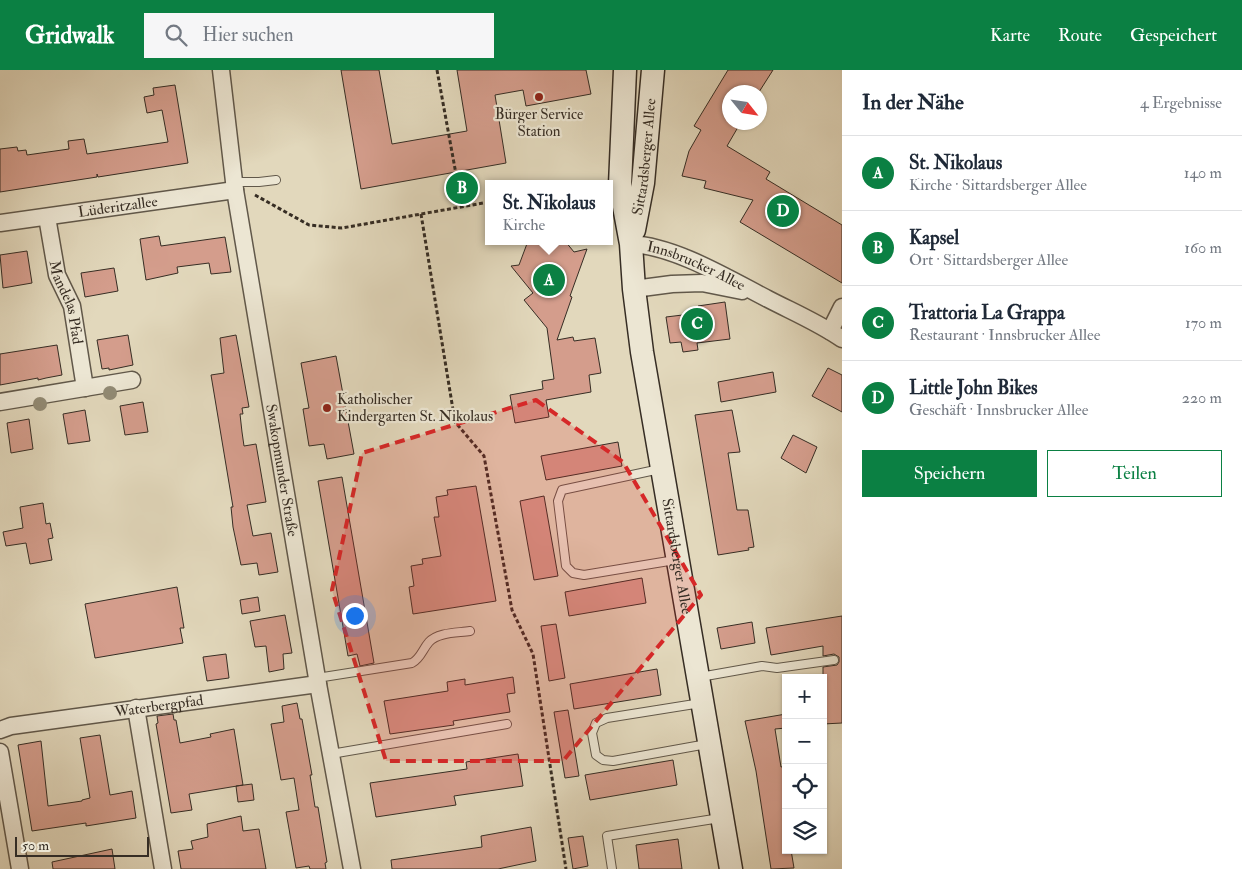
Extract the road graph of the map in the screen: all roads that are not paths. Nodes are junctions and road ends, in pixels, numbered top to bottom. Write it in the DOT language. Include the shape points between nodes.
graph roads {
  1 [pos="221,70"];
  2 [pos="625,70"];
  3 [pos="653,70"];
  4 [pos="276,180"];
  5 [pos="235,186"];
  6 [pos="47,217"];
  7 [pos="0,224"];
  8 [pos="631,244"];
  9 [pos="634,289"];
  10 [pos="759,294"];
  11 [pos="842,307"];
  12 [pos="836,335"];
  13 [pos="132,380"];
  14 [pos="85,388"];
  15 [pos="0,402"];
  16 [pos="662,469"];
  17 [pos="678,559"];
  18 [pos="470,631"];
  19 [pos="834,660"];
  20 [pos="698,678"];
  21 [pos="317,681"];
  22 [pos="702,703"];
  23 [pos="136,708"];
  24 [pos="507,724"];
  25 [pos="0,730"];
  26 [pos="709,743"];
  27 [pos="0,752"];
  28 [pos="331,754"];
  29 [pos="722,818"];
  30 [pos="20,869"];
  31 [pos="163,869"];
  32 [pos="352,869"];
  33 [pos="612,869"];
  34 [pos="731,869"];
  1 -- 5 [label="street, Swakopmunder Straße"];
  2 -- 8 [label="main road, Sittardsberger Allee" via="620,185"];
  3 -- 8 [label="main road, Sittardsberger Allee" via="643,183"];
  4 -- 5 [label="lane"];
  5 -- 6 [label="street, Lüderitzallee"];
  5 -- 21 [label="street, Swakopmunder Straße"];
  6 -- 7 [label="street, Lüderitzallee"];
  6 -- 14 [label="street, Mandelas Pfad" via="57,275 72,306"];
  8 -- 9 [label="main road, Sittardsberger Allee"];
  8 -- 10 [label="street, Innsbrucker Allee" via="655,247"];
  9 -- 10 [label="street, Innsbrucker Allee" via="702,284"];
  9 -- 16 [label="main road, Sittardsberger Allee"];
  10 -- 12 [label="street, Innsbrucker Allee"];
  11 -- 12 [label="street"];
  13 -- 14 [label="street"];
  14 -- 15 [label="street"];
  16 -- 17 [label="main road, Sittardsberger Allee"];
  16 -- 17 [label="lane" via="562,490 558,501 566,566 584,575"];
  17 -- 20 [label="main road, Sittardsberger Allee"];
  18 -- 21 [label="lane" via="434,638 412,663"];
  19 -- 20 [label="lane" via="777,668 762,666"];
  20 -- 22 [label="main road, Sittardsberger Allee"];
  21 -- 23 [label="street, Waterbergpfad"];
  21 -- 28 [label="street, Swakopmunder Straße"];
  22 -- 26 [label="main road, Sittardsberger Allee"];
  22 -- 26 [label="lane" via="607,718 596,723 592,733 596,755 613,761"];
  23 -- 25 [label="street, Waterbergpfad"];
  23 -- 31 [label="street"];
  24 -- 28 [label="lane"];
  26 -- 29 [label="main road, Sittardsberger Allee"];
  27 -- 30 [label="street"];
  28 -- 32 [label="street, Swakopmunder Straße"];
  29 -- 33 [label="lane" via="606,836"];
  29 -- 34 [label="main road, Sittardsberger Allee"];
}
